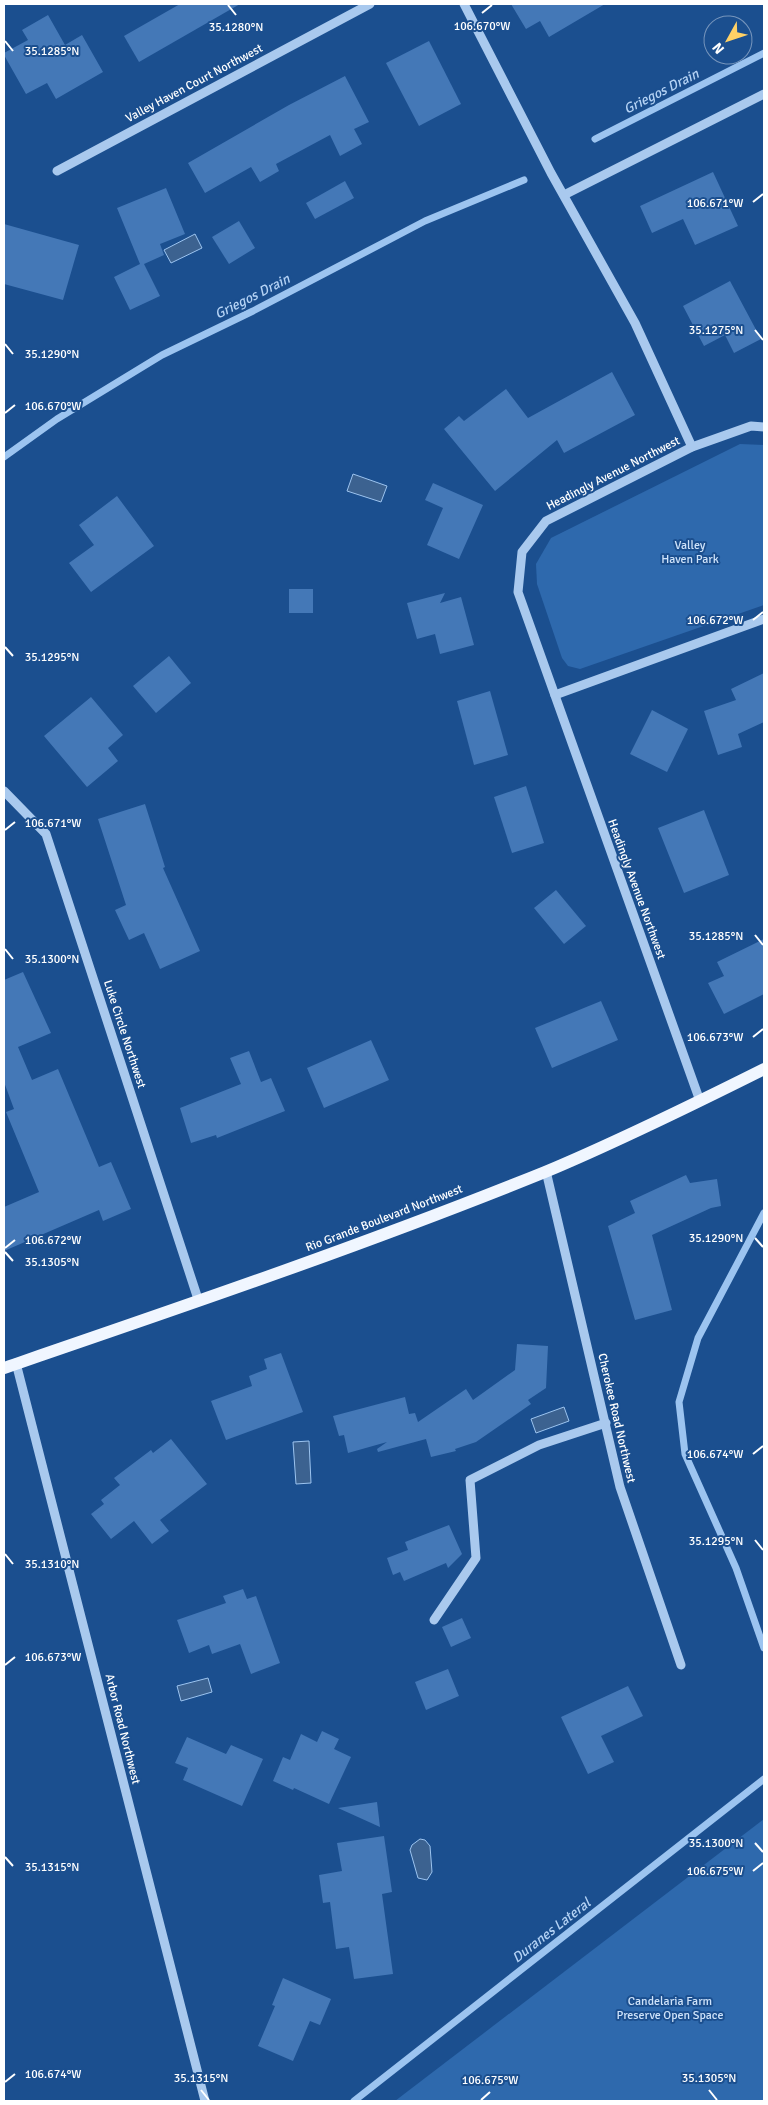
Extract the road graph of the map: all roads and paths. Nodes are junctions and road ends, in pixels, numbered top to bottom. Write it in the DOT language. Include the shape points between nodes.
graph roads {
  1 [pos="370,4"];
  2 [pos="464,4"];
  3 [pos="764,94"];
  4 [pos="56,171"];
  5 [pos="564,195"];
  6 [pos="764,427"];
  7 [pos="692,447"];
  8 [pos="764,619"];
  9 [pos="555,695"];
  10 [pos="4,791"];
  11 [pos="764,1069"];
  12 [pos="700,1101"];
  13 [pos="546,1171"];
  14 [pos="198,1299"];
  15 [pos="10,1366"];
  16 [pos="606,1423"];
  17 [pos="434,1620"];
  18 [pos="681,1666"];
  19 [pos="205,2101"];
  1 -- 4 [label="street, Valley Haven Court Northwest"];
  2 -- 5 [label="street, Headingly Avenue Northwest"];
  3 -- 5 [label="street"];
  5 -- 7 [label="street, Headingly Avenue Northwest" via="635,323"];
  6 -- 7 [label="street" via="751,426"];
  7 -- 9 [label="street, Headingly Avenue Northwest" via="546,521 522,552 518,592"];
  8 -- 9 [label="street"];
  9 -- 12 [label="street, Headingly Avenue Northwest"];
  10 -- 14 [label="street, Luke Circle Northwest" via="46,834"];
  11 -- 12 [label="main road, Rio Grande Boulevard Northwest"];
  12 -- 13 [label="main road, Rio Grande Boulevard Northwest"];
  13 -- 14 [label="main road, Rio Grande Boulevard Northwest" via="361,1243"];
  13 -- 16 [label="street, Cherokee Road Northwest"];
  14 -- 15 [label="main road, Rio Grande Boulevard Northwest"];
  15 -- 19 [label="street, Arbor Road Northwest"];
  16 -- 17 [label="street" via="539,1445 470,1480 476,1558"];
  16 -- 18 [label="street, Cherokee Road Northwest" via="620,1487"];
}
